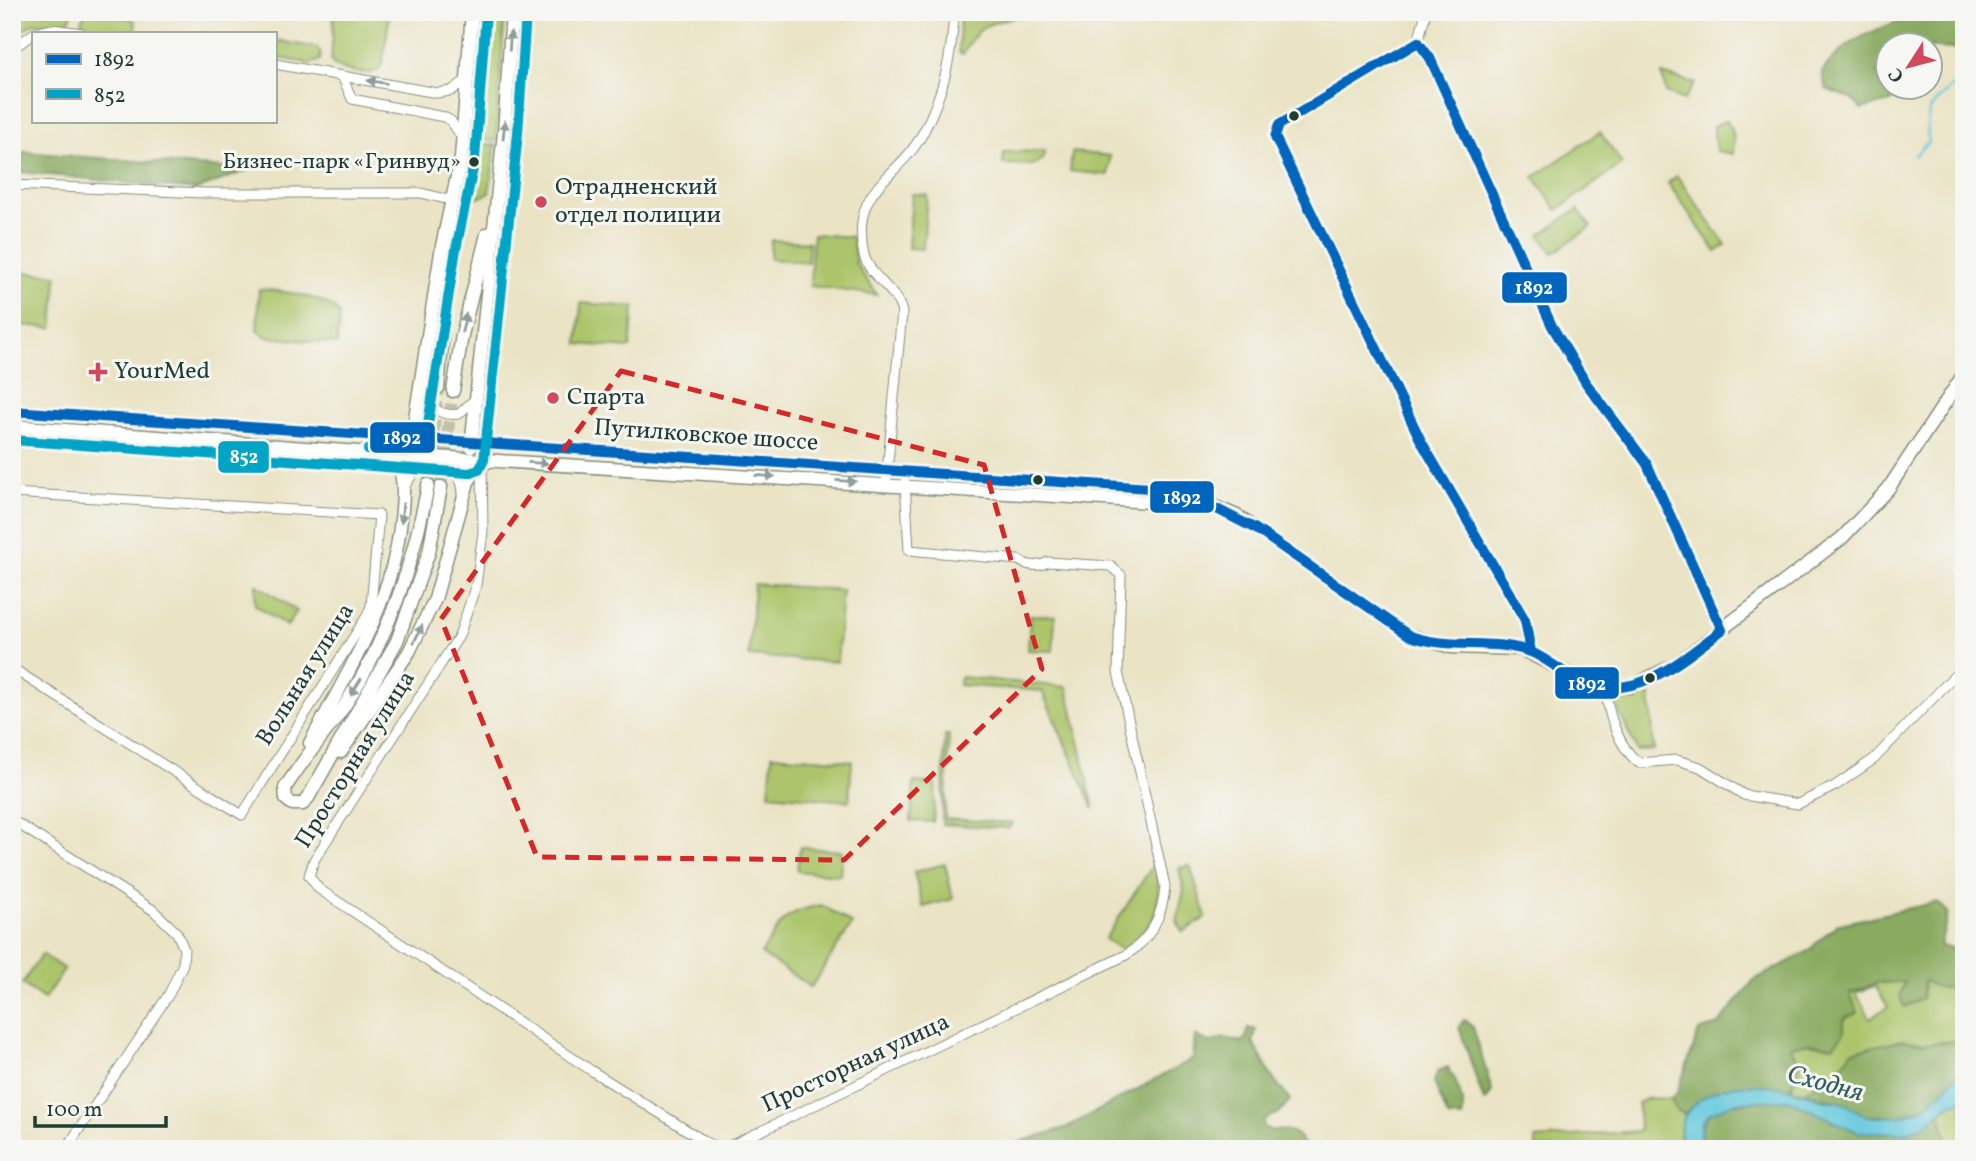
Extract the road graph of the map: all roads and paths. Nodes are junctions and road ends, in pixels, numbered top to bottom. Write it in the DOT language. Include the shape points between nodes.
graph roads {
  1 [pos="471,12"];
  2 [pos="512,12"];
  3 [pos="954,12"];
  4 [pos="1426,12"];
  5 [pos="41,32"];
  6 [pos="74,32"];
  7 [pos="32,35"];
  8 [pos="1418,42"];
  9 [pos="12,49"];
  10 [pos="276,64"];
  11 [pos="342,76"];
  12 [pos="468,79"];
  13 [pos="463,139"];
  14 [pos="12,185"];
  15 [pos="497,191"];
  16 [pos="454,197"];
  17 [pos="1964,374"];
  18 [pos="422,379"];
  19 [pos="438,388"];
  20 [pos="453,391"];
  21 [pos="476,396"];
  22 [pos="12,411"];
  23 [pos="12,426"];
  24 [pos="411,438"];
  25 [pos="471,442"];
  26 [pos="383,454"];
  27 [pos="410,456"];
  28 [pos="481,461"];
  29 [pos="888,469"];
  30 [pos="906,470"];
  31 [pos="886,483"];
  32 [pos="428,485"];
  33 [pos="905,485"];
  34 [pos="441,487"];
  35 [pos="404,488"];
  36 [pos="12,493"];
  37 [pos="463,497"];
  38 [pos="1226,510"];
  39 [pos="1722,630"];
  40 [pos="1531,652"];
  41 [pos="1964,666"];
  42 [pos="12,668"];
  43 [pos="1606,689"];
  44 [pos="287,785"];
  45 [pos="312,792"];
  46 [pos="12,820"];
  47 [pos="66,1149"];
  1 -- 12 [label="main road"];
  15 -- 2 [label="main road, one-way"];
  3 -- 29 [label="street" via="948,71 928,124 916,146 872,192 863,218 867,260 894,293 902,312"];
  4 -- 8 [label="street"];
  5 -- 6 [label="street"];
  7 -- 9 [label="street"];
  8 -- 39 [label="street" via="1430,58 1558,338 1647,464"];
  8 -- 40 [label="street" via="1279,125 1275,138 1421,441 1524,620"];
  10 -- 11 [label="street"];
  12 -- 11 [label="street, one-way" via="451,91 437,93"];
  11 -- 13 [label="street" via="352,99 444,117"];
  12 -- 13 [label="main road"];
  13 -- 16 [label="main road"];
  14 -- 16 [label="street"];
  20 -- 15 [label="main road, one-way"];
  15 -- 21 [label="main road"];
  16 -- 18 [label="main road"];
  16 -- 19 [label="main road"];
  17 -- 39 [label="main road, Путилковское шоссе" via="1868,513 1804,569"];
  18 -- 21 [label="street" via="429,404 442,414 459,414"];
  18 -- 24 [label="main road"];
  21 -- 25 [label="main road"];
  22 -- 24 [label="main road, Путилковское шоссе"];
  23 -- 26 [label="main road, Путилковское шоссе"];
  24 -- 25 [label="main road, Путилковское шоссе"];
  24 -- 27 [label="main road"];
  25 -- 28 [label="main road"];
  25 -- 29 [label="main road, Путилковское шоссе"];
  26 -- 27 [label="main road, Путилковское шоссе"];
  26 -- 35 [label="main road" via="399,466"];
  27 -- 28 [label="main road, Путилковское шоссе"];
  28 -- 31 [label="main road, Путилковское шоссе, one-way"];
  28 -- 33 [label="street, Просторная улица" via="483,531 477,585 459,636 314,860 309,876 319,889 592,1071 709,1144 726,1148 1129,954 1149,936 1161,913 1165,886 1118,672 1121,575 1110,566 1026,565 1018,560 909,550"];
  28 -- 37 [label="main road"];
  29 -- 30 [label="main road, Путилковское шоссе"];
  29 -- 31 [label="street"];
  30 -- 33 [label="street, Просторная улица"];
  30 -- 38 [label="main road, Путилковское шоссе" via="1150,488"];
  31 -- 33 [label="main road, Путилковское шоссе"];
  32 -- 44 [label="main road, one-way" via="415,550 384,634 344,706"];
  33 -- 38 [label="main road, Путилковское шоссе" via="1149,500"];
  34 -- 45 [label="main road" via="429,552 397,641"];
  35 -- 37 [label="street" via="417,467 441,463 460,478"];
  35 -- 44 [label="main road, one-way" via="387,591 371,630"];
  36 -- 42 [label="street, Вольная улица" via="379,515 367,616 242,815"];
  45 -- 37 [label="main road, one-way" via="409,652 435,599"];
  38 -- 40 [label="main road, Путилковское шоссе" via="1408,635 1451,647 1508,647"];
  39 -- 43 [label="main road, Путилковское шоссе" via="1642,684"];
  40 -- 43 [label="main road, Путилковское шоссе" via="1581,681"];
  41 -- 43 [label="street" via="1874,760 1835,786 1790,805 1744,795 1700,768 1677,760 1639,763 1615,728"];
  44 -- 45 [label="main road" via="285,796 292,804 303,804"];
  46 -- 47 [label="street" via="153,910 177,933 184,949 183,964 169,994"];
}
